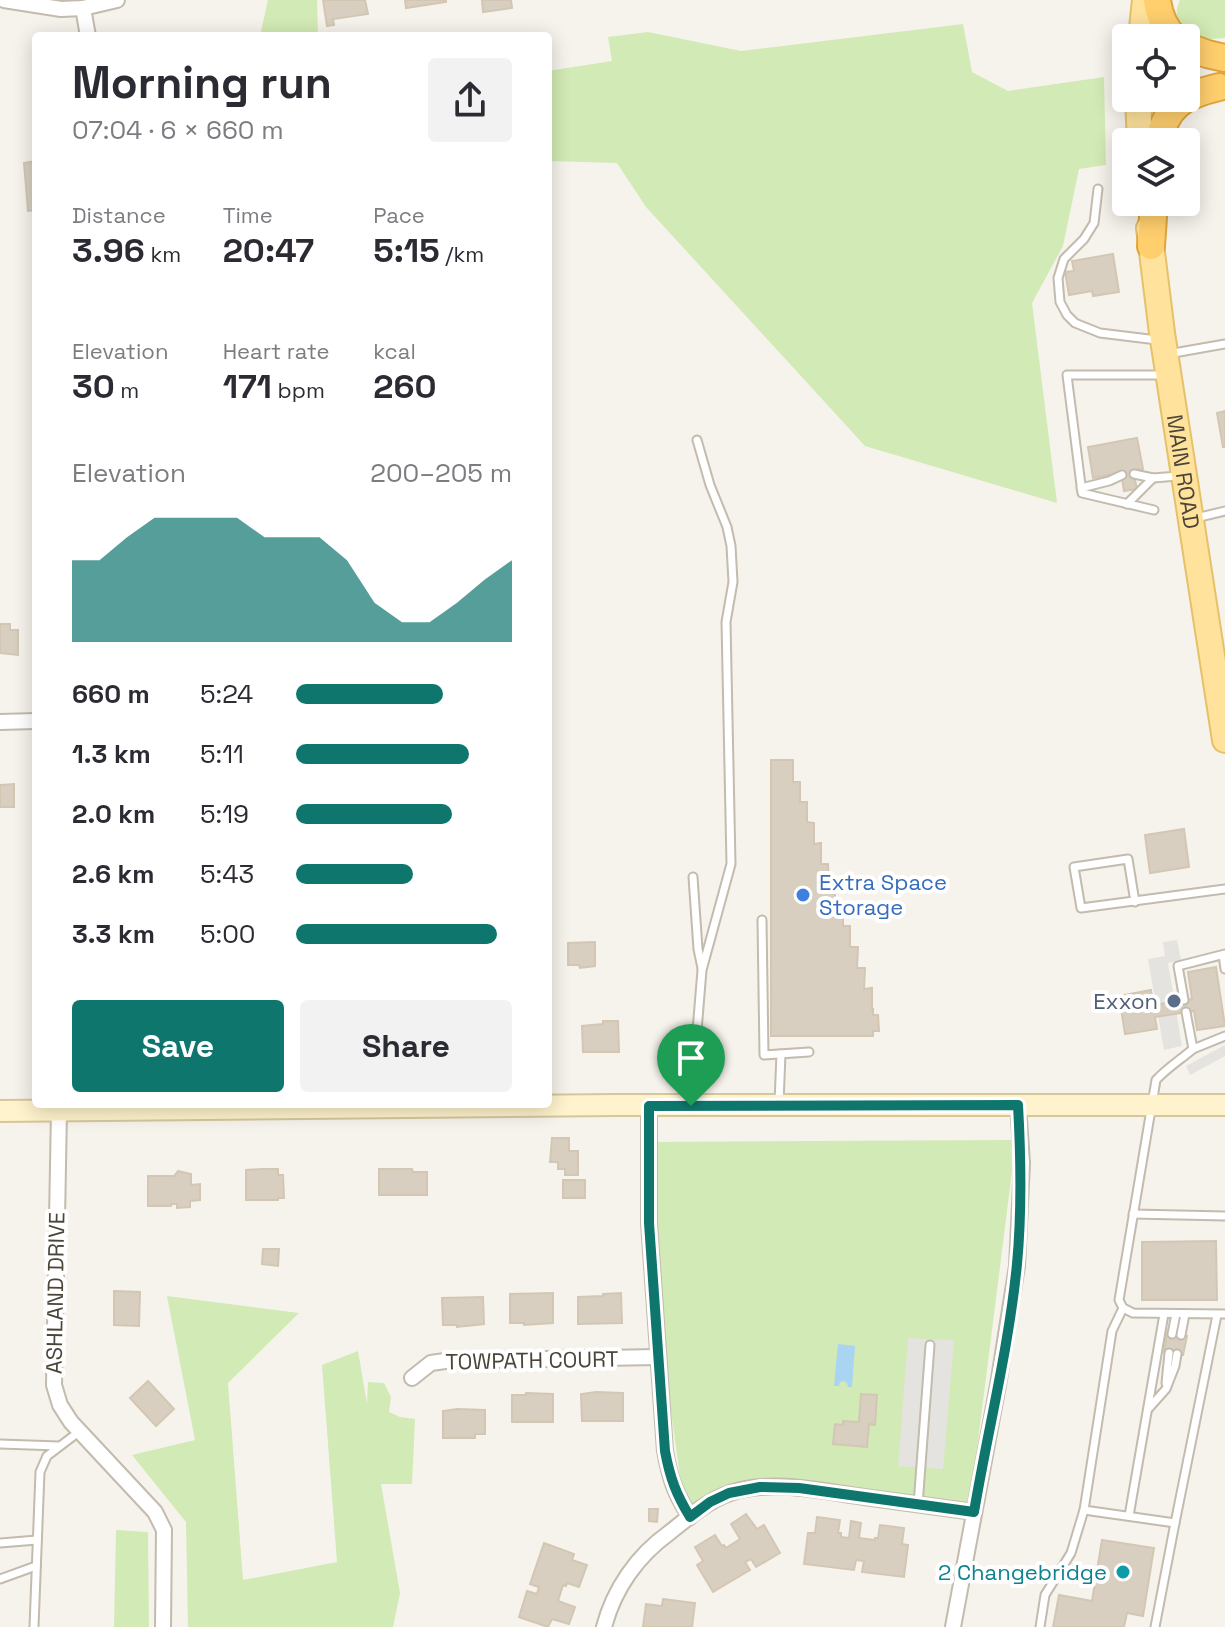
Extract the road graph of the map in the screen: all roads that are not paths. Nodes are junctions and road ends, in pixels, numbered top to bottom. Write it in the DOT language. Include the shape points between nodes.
graph roads {
  1 [pos="4,0"];
  2 [pos="117,0"];
  3 [pos="1145,2"];
  4 [pos="83,8"];
  5 [pos="1143,24"];
  6 [pos="1164,24"];
  7 [pos="87,32"];
  8 [pos="1200,51"];
  9 [pos="1225,58"];
  10 [pos="1200,72"];
  11 [pos="1223,80"];
  12 [pos="1200,83"];
  13 [pos="1163,128"];
  14 [pos="1098,189"];
  15 [pos="1148,216"];
  16 [pos="1153,216"];
  17 [pos="1151,246"];
  18 [pos="1225,344"];
  19 [pos="1166,357"];
  20 [pos="697,440"];
  21 [pos="1184,476"];
  22 [pos="1135,477"];
  23 [pos="1149,477"];
  24 [pos="1122,479"];
  25 [pos="1081,488"];
  26 [pos="1127,504"];
  27 [pos="1154,510"];
  28 [pos="1225,511"];
  29 [pos="1191,519"];
  30 [pos="32,721"];
  31 [pos="0,722"];
  32 [pos="1225,740"];
  33 [pos="693,877"];
  34 [pos="1225,889"];
  35 [pos="1135,902"];
  36 [pos="762,920"];
  37 [pos="1224,955"];
  38 [pos="1225,969"];
  39 [pos="702,970"];
  40 [pos="1184,1000"];
  41 [pos="1186,1012"];
  42 [pos="1225,1036"];
  43 [pos="1193,1049"];
  44 [pos="809,1052"];
  45 [pos="781,1054"];
  46 [pos="552,1105"];
  47 [pos="1018,1105"];
  48 [pos="1152,1105"];
  49 [pos="1225,1105"];
  50 [pos="649,1106"];
  51 [pos="691,1106"];
  52 [pos="779,1106"];
  53 [pos="229,1108"];
  54 [pos="59,1110"];
  55 [pos="0,1111"];
  56 [pos="1133,1214"];
  57 [pos="1225,1216"];
  58 [pos="1123,1308"];
  59 [pos="1164,1314"];
  60 [pos="1176,1314"];
  61 [pos="1185,1314"];
  62 [pos="1221,1315"];
  63 [pos="930,1345"];
  64 [pos="1173,1354"];
  65 [pos="657,1357"];
  66 [pos="412,1378"];
  67 [pos="1146,1414"];
  68 [pos="80,1431"];
  69 [pos="0,1444"];
  70 [pos="61,1446"];
  71 [pos="918,1505"];
  72 [pos="1084,1510"];
  73 [pos="974,1512"];
  74 [pos="1129,1516"];
  75 [pos="690,1517"];
  76 [pos="1175,1523"];
  77 [pos="37,1540"];
  78 [pos="0,1543"];
  79 [pos="36,1566"];
  80 [pos="0,1579"];
  81 [pos="34,1627"];
  82 [pos="163,1627"];
  83 [pos="604,1627"];
  84 [pos="953,1627"];
  85 [pos="1040,1627"];
  86 [pos="1155,1627"];
  1 -- 4 [label="street"];
  2 -- 4 [label="street"];
  3 -- 5 [label="main road"];
  3 -- 6 [label="highway"];
  4 -- 7 [label="street"];
  8 -- 9 [label="highway"];
  10 -- 11 [label="highway"];
  11 -- 12 [label="highway"];
  11 -- 13 [label="highway" via="1181,101"];
  14 -- 19 [label="lane" via="1094,223 1064,259 1058,278 1060,302 1075,323"];
  15 -- 17 [label="main road, MAIN ROAD"];
  16 -- 17 [label="highway"];
  17 -- 19 [label="main road, MAIN ROAD"];
  18 -- 19 [label="lane"];
  19 -- 21 [label="main road, MAIN ROAD"];
  19 -- 25 [label="lane" via="1067,375"];
  20 -- 39 [label="lane" via="727,527 733,582 726,622 731,864"];
  21 -- 23 [label="lane"];
  21 -- 29 [label="main road, MAIN ROAD"];
  22 -- 23 [label="lane"];
  23 -- 26 [label="lane"];
  24 -- 25 [label="lane"];
  25 -- 26 [label="lane" via="1082,493"];
  26 -- 27 [label="lane"];
  28 -- 29 [label="lane"];
  29 -- 32 [label="main road, MAIN ROAD"];
  30 -- 31 [label="street"];
  33 -- 39 [label="lane"];
  34 -- 35 [label="lane"];
  35 -- 35 [label="lane" via="1081,908 1074,867 1128,859"];
  36 -- 45 [label="lane" via="764,1055"];
  37 -- 38 [label="lane"];
  37 -- 40 [label="lane" via="1178,966"];
  39 -- 51 [label="lane"];
  41 -- 43 [label="lane"];
  42 -- 43 [label="lane"];
  43 -- 48 [label="lane" via="1156,1080"];
  44 -- 45 [label="lane"];
  45 -- 52 [label="lane"];
  46 -- 50 [label="main road"];
  47 -- 48 [label="main road"];
  47 -- 52 [label="main road"];
  47 -- 73 [label="street" via="1022,1163 1017,1266"];
  48 -- 49 [label="main road"];
  48 -- 56 [label="lane"];
  50 -- 51 [label="main road"];
  50 -- 65 [label="street"];
  51 -- 52 [label="main road"];
  53 -- 54 [label="main road"];
  54 -- 55 [label="main road"];
  54 -- 68 [label="street, ASHLAND DRIVE" via="54,1385 64,1414"];
  56 -- 57 [label="lane"];
  56 -- 58 [label="lane" via="1120,1289"];
  58 -- 59 [label="lane"];
  58 -- 72 [label="lane" via="1112,1331"];
  59 -- 60 [label="lane"];
  59 -- 67 [label="lane"];
  60 -- 61 [label="lane"];
  60 -- 61 [label="lane" via="1177,1335"];
  61 -- 62 [label="lane"];
  62 -- 76 [label="lane"];
  63 -- 71 [label="lane"];
  64 -- 67 [label="lane" via="1166,1389"];
  65 -- 66 [label="street, TOWPATH COURT" via="445,1361 431,1363"];
  65 -- 75 [label="street" via="669,1475"];
  67 -- 74 [label="lane"];
  68 -- 70 [label="lane"];
  68 -- 82 [label="street, ASHLAND DRIVE" via="160,1520 165,1551"];
  69 -- 70 [label="lane"];
  70 -- 77 [label="lane" via="47,1456 40,1472"];
  71 -- 73 [label="street"];
  71 -- 75 [label="street" via="760,1487 729,1493"];
  72 -- 74 [label="lane"];
  72 -- 85 [label="lane" via="1071,1553 1045,1595"];
  73 -- 84 [label="street"];
  74 -- 76 [label="lane"];
  75 -- 83 [label="street" via="632,1569"];
  76 -- 86 [label="lane"];
  77 -- 78 [label="lane"];
  77 -- 79 [label="lane"];
  79 -- 80 [label="lane"];
  79 -- 81 [label="lane"];
}
